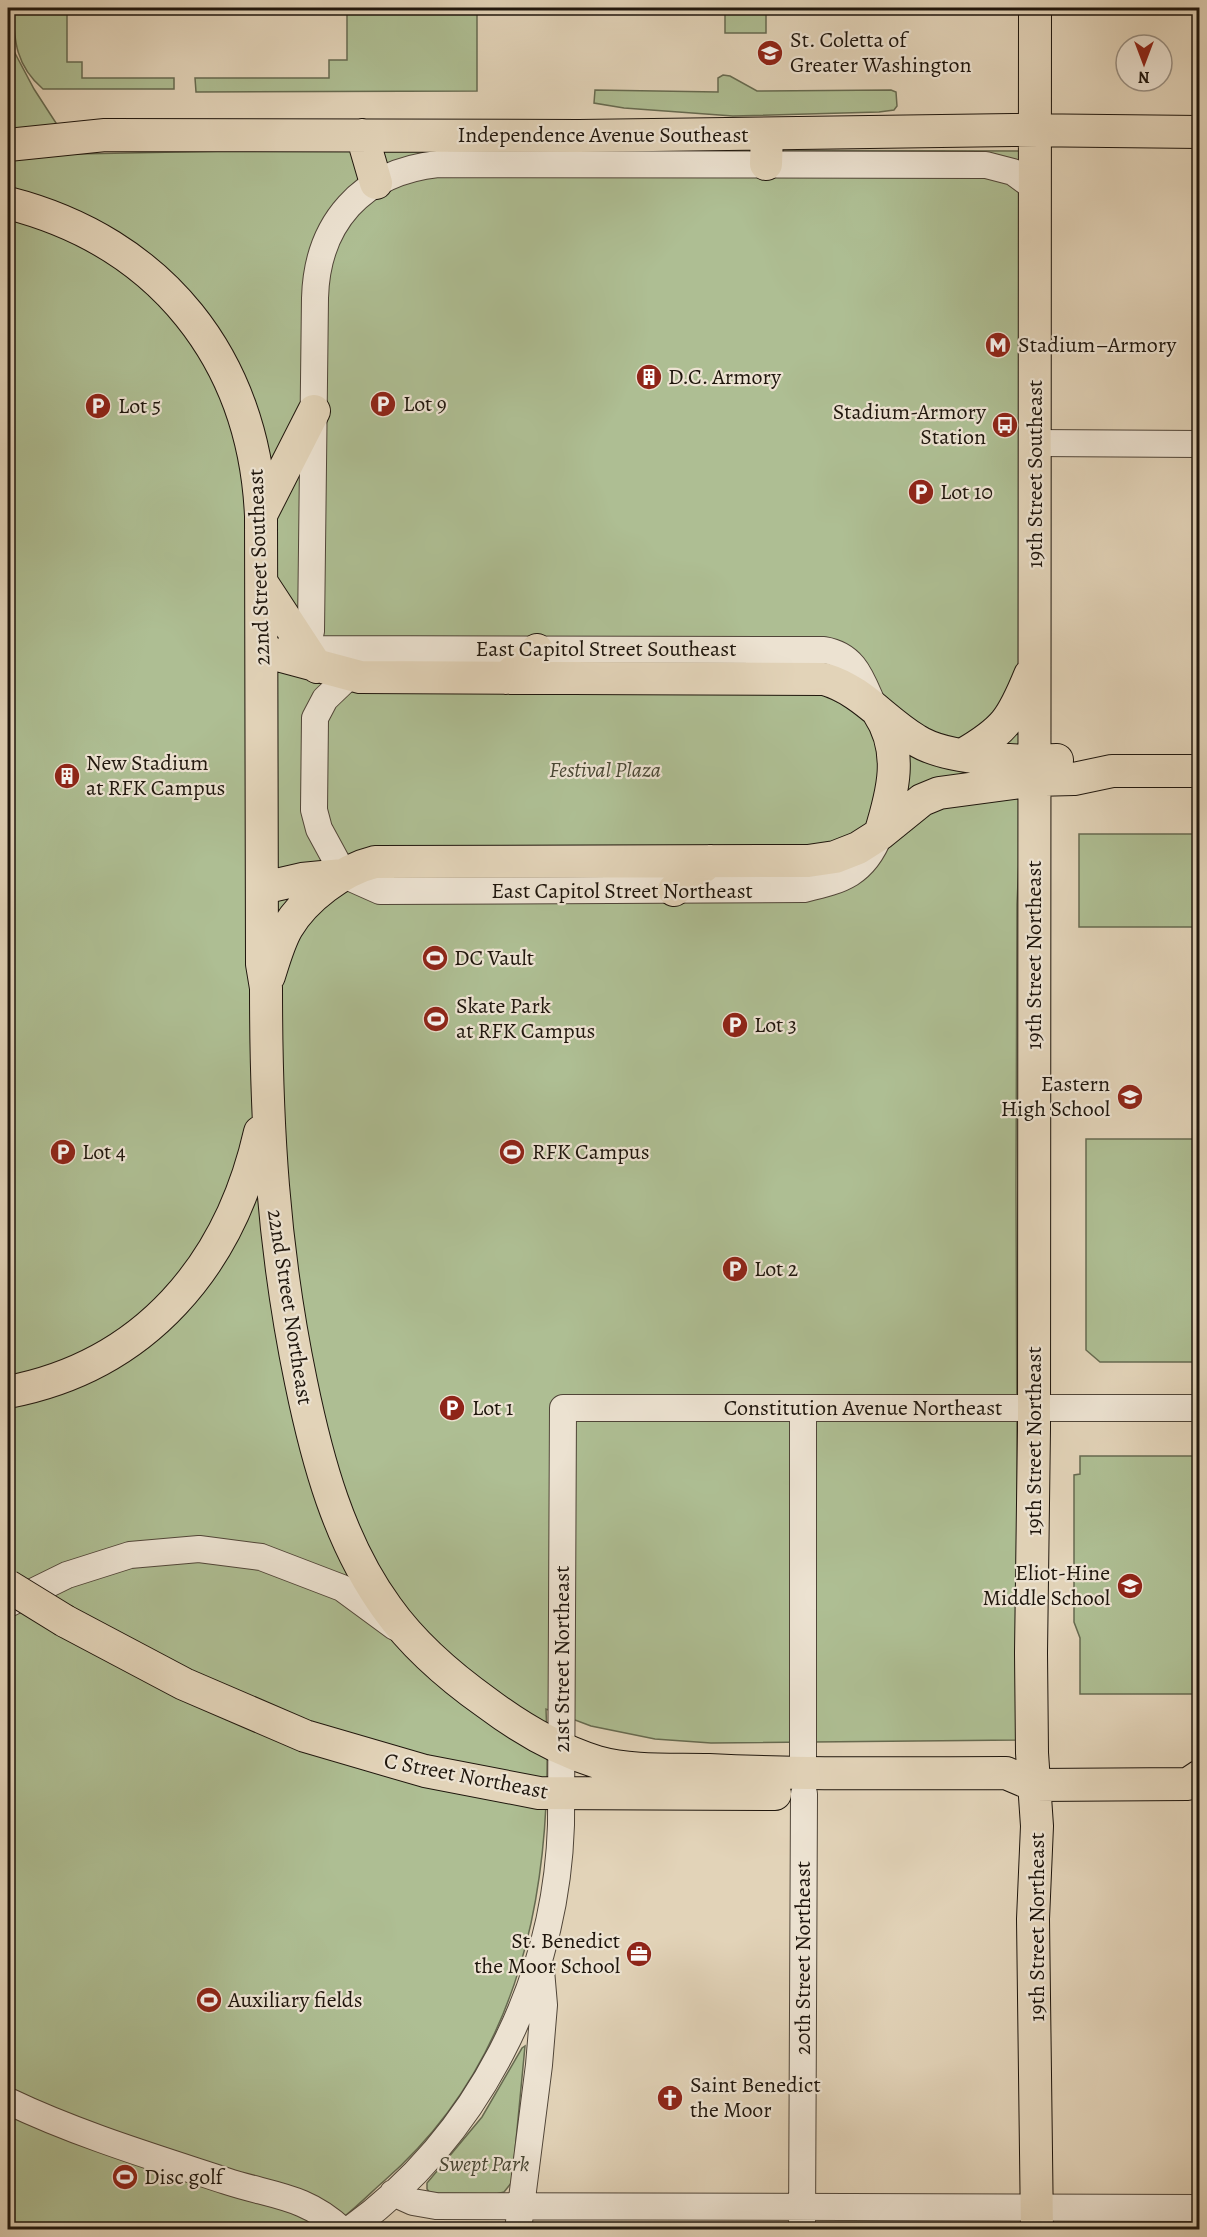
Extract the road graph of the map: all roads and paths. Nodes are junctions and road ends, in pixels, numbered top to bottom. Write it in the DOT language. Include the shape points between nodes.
graph roads {
  1 [pos="1035,8"];
  2 [pos="1035,130"];
  3 [pos="1200,132"];
  4 [pos="362,135"];
  5 [pos="8,145"];
  6 [pos="767,149"];
  7 [pos="540,150"];
  8 [pos="376,183"];
  9 [pos="1035,188"];
  10 [pos="8,203"];
  11 [pos="314,411"];
  12 [pos="1035,443"];
  13 [pos="1200,444"];
  14 [pos="261,516"];
  15 [pos="262,582"];
  16 [pos="537,650"];
  17 [pos="263,651"];
  18 [pos="311,658"];
  19 [pos="1035,662"];
  20 [pos="349,676"];
  21 [pos="506,678"];
  22 [pos="874,707"];
  23 [pos="964,754"];
  24 [pos="263,765"];
  25 [pos="1035,770"];
  26 [pos="1200,771"];
  27 [pos="880,834"];
  28 [pos="710,861"];
  29 [pos="344,875"];
  30 [pos="263,888"];
  31 [pos="674,890"];
  32 [pos="266,988"];
  33 [pos="266,1102"];
  34 [pos="272,1197"];
  35 [pos="220,1242"];
  36 [pos="8,1392"];
  37 [pos="563,1408"];
  38 [pos="804,1408"];
  39 [pos="1034,1408"];
  40 [pos="1200,1408"];
  41 [pos="8,1586"];
  42 [pos="8,1604"];
  43 [pos="413,1640"];
  44 [pos="562,1747"];
  45 [pos="803,1783"];
  46 [pos="1034,1785"];
  47 [pos="1196,1785"];
  48 [pos="562,1794"];
  49 [pos="539,1961"];
  50 [pos="8,2101"];
  51 [pos="393,2193"];
  52 [pos="1200,2208"];
  53 [pos="521,2218"];
  54 [pos="802,2218"];
  55 [pos="1037,2218"];
  56 [pos="342,2229"];
  57 [pos="349,2229"];
  1 -- 2 [label="main road, 19th Street Southeast"];
  2 -- 3 [label="main road, Independence Avenue Southeast"];
  2 -- 6 [label="main road, Independence Avenue Southeast"];
  2 -- 9 [label="main road, 19th Street Southeast"];
  4 -- 5 [label="main road, Independence Avenue Southeast" via="105,135"];
  4 -- 7 [label="main road, Independence Avenue Southeast"];
  4 -- 8 [label="main road"];
  6 -- 7 [label="main road, Independence Avenue Southeast"];
  6 -- 9 [label="street, Independence Avenue Southeast" via="986,165 1013,172"];
  7 -- 8 [label="street, Independence Avenue Southeast" via="427,165"];
  8 -- 11 [label="street, 22nd Street Southeast" via="339,217 320,256 315,291"];
  9 -- 12 [label="main road, 19th Street Southeast"];
  10 -- 14 [label="main road, 22nd Street Southeast" via="67,222 116,248 160,283 189,314 222,362 238,397 256,462"];
  11 -- 14 [label="main road"];
  11 -- 18 [label="street, 22nd Street Southeast"];
  12 -- 13 [label="street"];
  12 -- 19 [label="main road, 19th Street Southeast"];
  14 -- 15 [label="main road, 22nd Street Southeast"];
  15 -- 17 [label="main road, 22nd Street Southeast"];
  15 -- 18 [label="main road"];
  16 -- 18 [label="street, East Capitol Street Southeast"];
  16 -- 21 [label="main road"];
  16 -- 22 [label="street, East Capitol Street Southeast" via="824,650 850,660"];
  17 -- 18 [label="main road"];
  17 -- 24 [label="main road, 22nd Street Southeast"];
  18 -- 20 [label="main road, East Capitol Street Southeast"];
  19 -- 23 [label="main road" via="1008,721 995,735"];
  19 -- 25 [label="main road, 19th Street Southeast"];
  20 -- 21 [label="main road, East Capitol Street Southeast"];
  20 -- 29 [label="street" via="329,694 315,724 315,816"];
  21 -- 22 [label="main road, East Capitol Street Southeast" via="811,678 849,688"];
  22 -- 23 [label="main road, East Capitol Street Southeast" via="918,742 939,751"];
  22 -- 27 [label="main road" via="889,734 895,771"];
  23 -- 25 [label="main road, East Capitol Street Southeast"];
  24 -- 30 [label="main road, 22nd Street Northeast"];
  25 -- 26 [label="main road, East Capitol Street Northeast" via="1074,779 1112,771"];
  25 -- 27 [label="main road, East Capitol Street Northeast" via="930,796"];
  25 -- 39 [label="main road, 19th Street Northeast"];
  27 -- 28 [label="main road, East Capitol Street Northeast" via="847,853 822,859"];
  27 -- 31 [label="street, East Capitol Street Northeast" via="857,871 818,886 791,891"];
  28 -- 29 [label="main road, East Capitol Street Northeast" via="385,861 366,864"];
  28 -- 31 [label="main road"];
  29 -- 30 [label="main road"];
  29 -- 31 [label="street, East Capitol Street Northeast" via="391,892"];
  29 -- 32 [label="main road, East Capitol Street Northeast" via="313,898 291,922"];
  30 -- 32 [label="main road, 22nd Street Northeast" via="262,964"];
  32 -- 33 [label="main road, 22nd Street Northeast"];
  33 -- 34 [label="main road, 22nd Street Northeast"];
  33 -- 35 [label="main road" via="249,1169"];
  34 -- 35 [label="main road"];
  34 -- 43 [label="main road, 22nd Street Northeast" via="293,1344 327,1483 365,1574"];
  35 -- 36 [label="main road" via="188,1287 134,1338 72,1373"];
  37 -- 38 [label="street, Constitution Avenue Northeast"];
  37 -- 44 [label="street, 21st Street Northeast"];
  38 -- 39 [label="street, Constitution Avenue Northeast"];
  38 -- 45 [label="street, 20th Street Northeast"];
  39 -- 40 [label="street, Constitution Avenue Northeast"];
  39 -- 46 [label="main road, 19th Street Northeast"];
  41 -- 48 [label="main road, C Street Northeast, bridge" via="184,1684 305,1736 460,1779"];
  42 -- 43 [label="street" via="67,1575 130,1555 199,1548 261,1557 342,1588"];
  43 -- 44 [label="main road, 22nd Street Northeast" via="455,1681 504,1716"];
  44 -- 45 [label="main road, C Street Northeast" via="597,1761 627,1767"];
  44 -- 48 [label="street, 21st Street Northeast"];
  45 -- 46 [label="main road, C Street Northeast" via="1012,1795"];
  45 -- 48 [label="main road, C Street Northeast"];
  45 -- 54 [label="street, 20th Street Northeast"];
  46 -- 47 [label="main road, C Street Northeast"];
  46 -- 55 [label="main road, 19th Street Northeast"];
  48 -- 49 [label="street, 21st Street Northeast" via="559,1860"];
  49 -- 51 [label="street" via="517,2023 487,2078 442,2142"];
  49 -- 53 [label="street, 21st Street Northeast" via="544,2005"];
  50 -- 56 [label="street" via="228,2182 302,2202 324,2212"];
  51 -- 53 [label="street" via="429,2206"];
  51 -- 57 [label="street"];
  52 -- 55 [label="street"];
  53 -- 54 [label="street"];
  54 -- 55 [label="street"];
}
